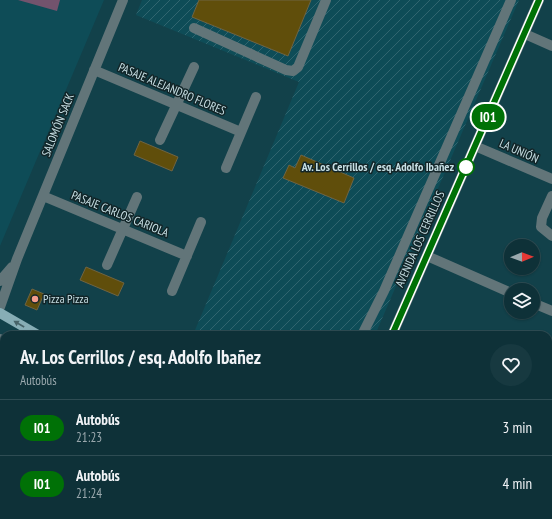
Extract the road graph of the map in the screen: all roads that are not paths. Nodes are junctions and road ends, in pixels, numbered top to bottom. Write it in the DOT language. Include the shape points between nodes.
graph roads {
  1 [pos="123,0"];
  2 [pos="326,0"];
  3 [pos="511,0"];
  4 [pos="539,0"];
  5 [pos="194,28"];
  6 [pos="524,34"];
  7 [pos="552,46"];
  8 [pos="194,67"];
  9 [pos="94,70"];
  10 [pos="256,96"];
  11 [pos="176,105"];
  12 [pos="240,132"];
  13 [pos="160,140"];
  14 [pos="475,146"];
  15 [pos="226,168"];
  16 [pos="552,179"];
  17 [pos="43,196"];
  18 [pos="552,196"];
  19 [pos="137,197"];
  20 [pos="201,222"];
  21 [pos="123,230"];
  22 [pos="552,236"];
  23 [pos="187,256"];
  24 [pos="427,256"];
  25 [pos="17,259"];
  26 [pos="107,265"];
  27 [pos="0,281"];
  28 [pos="504,290"];
  29 [pos="172,291"];
  30 [pos="540,306"];
  31 [pos="0,307"];
  32 [pos="552,311"];
  33 [pos="0,313"];
  34 [pos="31,331"];
  35 [pos="364,331"];
  36 [pos="394,331"];
  1 -- 9 [label="street, SALOMÓN SACK"];
  2 -- 5 [label="street" via="298,67 293,70 286,70"];
  3 -- 35 [label="street" via="384,291"];
  4 -- 6 [label="street, AVENIDA LOS CERRILLOS"];
  6 -- 7 [label="street"];
  6 -- 14 [label="street, AVENIDA LOS CERRILLOS"];
  8 -- 11 [label="street"];
  9 -- 11 [label="street, PASAJE ALEJANDRO FLORES"];
  9 -- 17 [label="street, SALOMÓN SACK"];
  10 -- 12 [label="street"];
  11 -- 12 [label="street, PASAJE ALEJANDRO FLORES"];
  11 -- 13 [label="street"];
  12 -- 15 [label="street"];
  14 -- 16 [label="street, LA UNIÓN"];
  14 -- 24 [label="street, AVENIDA LOS CERRILLOS"];
  17 -- 21 [label="street, PASAJE CARLOS CARIOLA"];
  17 -- 25 [label="street, SALOMÓN SACK"];
  18 -- 22 [label="street" via="542,218 541,227"];
  19 -- 21 [label="street"];
  20 -- 23 [label="street"];
  21 -- 23 [label="street, PASAJE CARLOS CARIOLA"];
  21 -- 26 [label="street"];
  23 -- 29 [label="street"];
  24 -- 28 [label="street"];
  24 -- 36 [label="street, AVENIDA LOS CERRILLOS"];
  25 -- 27 [label="street, SALOMÓN SACK"];
  25 -- 31 [label="street, SALOMÓN SACK"];
  30 -- 32 [label="street"];
  34 -- 33 [label="main road, one-way"];
}
